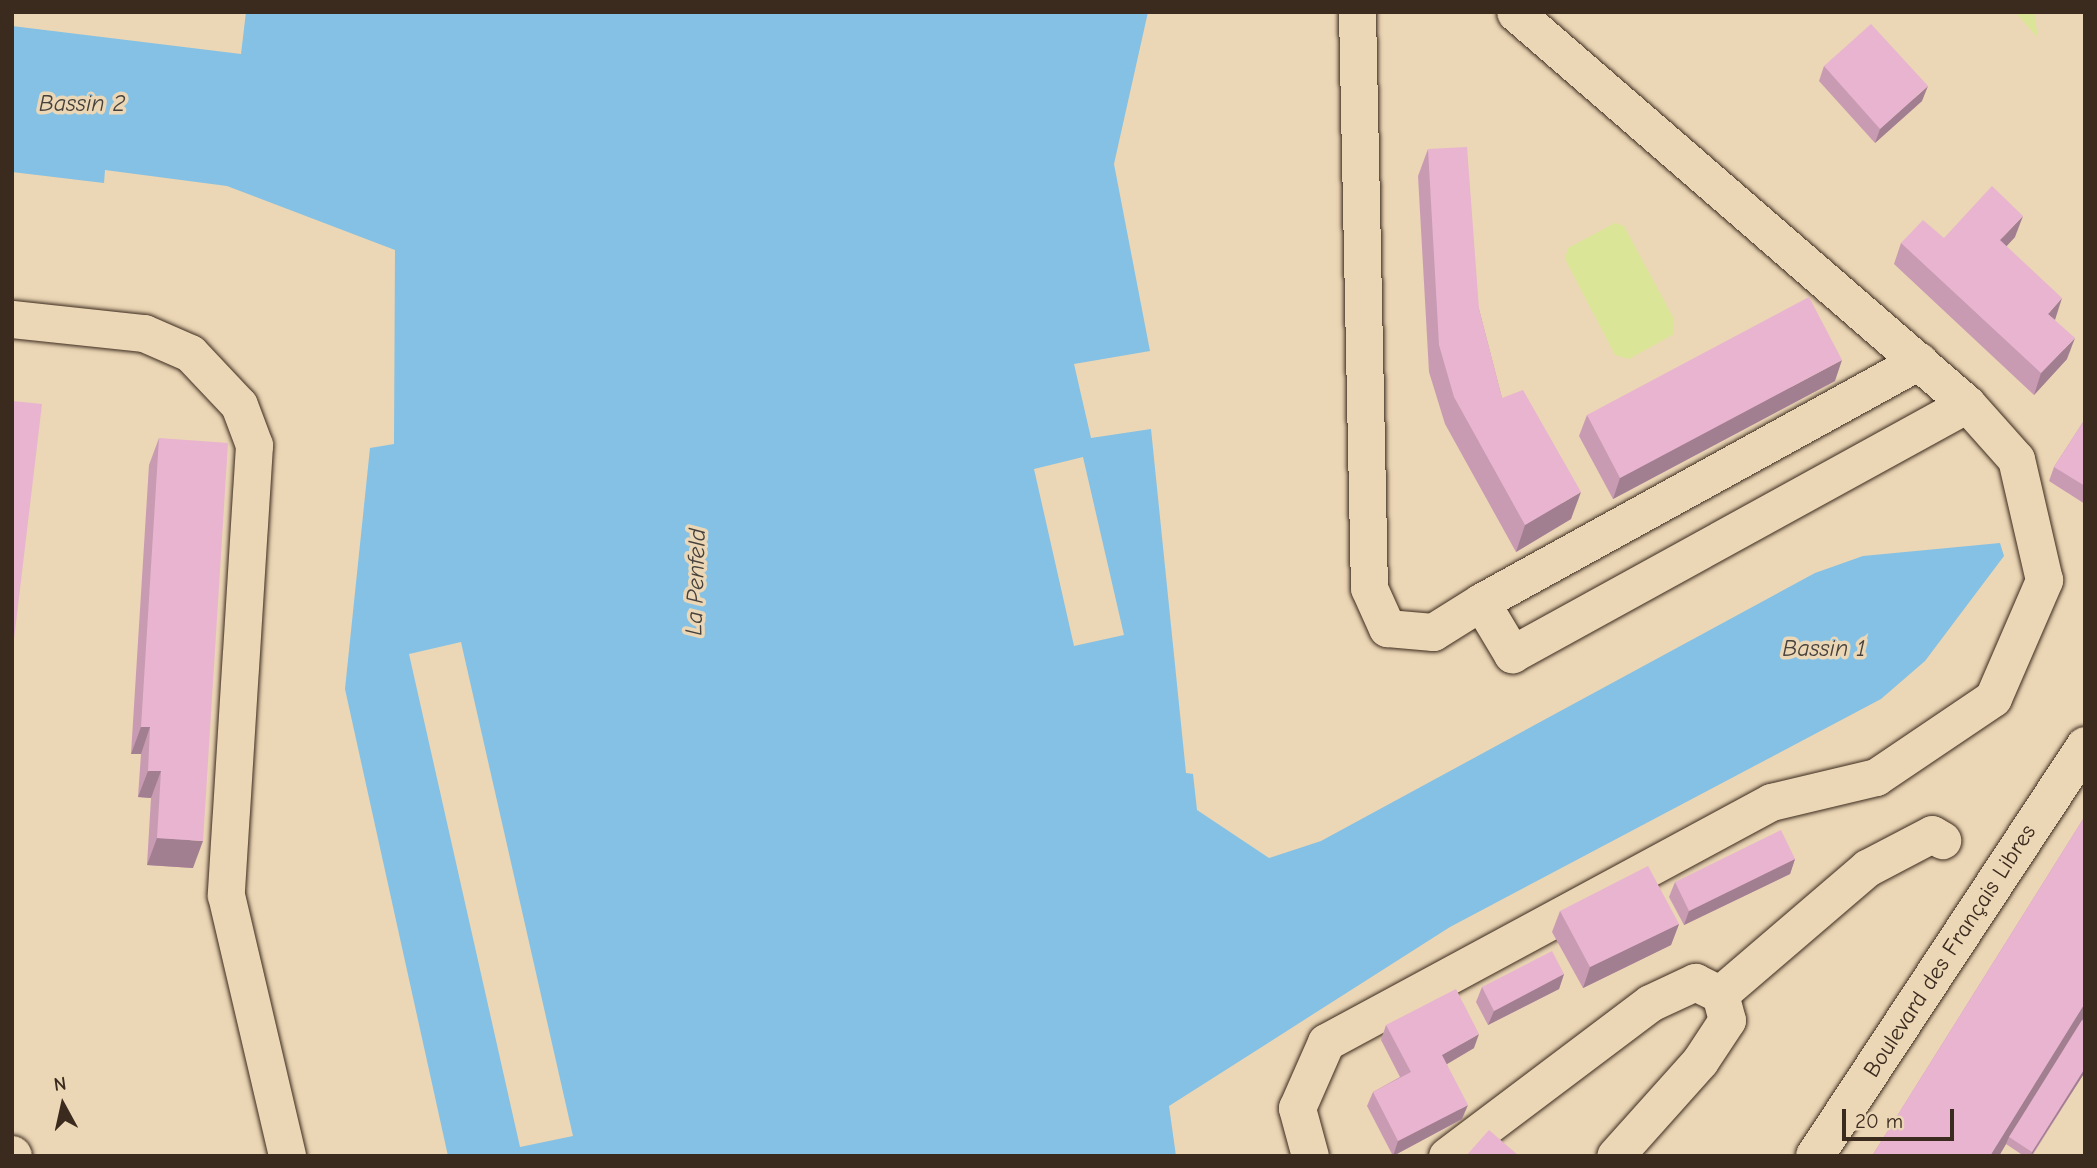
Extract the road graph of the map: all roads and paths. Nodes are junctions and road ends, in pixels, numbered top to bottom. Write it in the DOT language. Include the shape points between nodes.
graph roads {
  1 [pos="1357,12"];
  2 [pos="1515,12"];
  3 [pos="12,318"];
  4 [pos="1919,361"];
  5 [pos="1967,404"];
  6 [pos="1482,602"];
  7 [pos="2085,746"];
  8 [pos="1942,839"];
  9 [pos="1720,994"];
  10 [pos="286,1156"];
  11 [pos="1310,1156"];
  12 [pos="1447,1156"];
  13 [pos="1615,1156"];
  14 [pos="1815,1156"];
  1 -- 6 [label="street" via="1368,588 1387,628 1433,632"];
  2 -- 4 [label="street"];
  3 -- 10 [label="street" via="144,333 190,353 239,405 254,445 226,895"];
  4 -- 5 [label="street"];
  4 -- 6 [label="street"];
  5 -- 6 [label="street" via="1512,654"];
  5 -- 11 [label="street" via="2016,459 2045,580 1993,698 1876,778 1771,802 1326,1042 1297,1108"];
  7 -- 14 [label="main road, Boulevard des Français Libres"];
  8 -- 9 [label="street" via="1932,834 1867,868"];
  9 -- 12 [label="street" via="1695,982 1650,1003"];
  9 -- 13 [label="street" via="1727,1020"];
}
